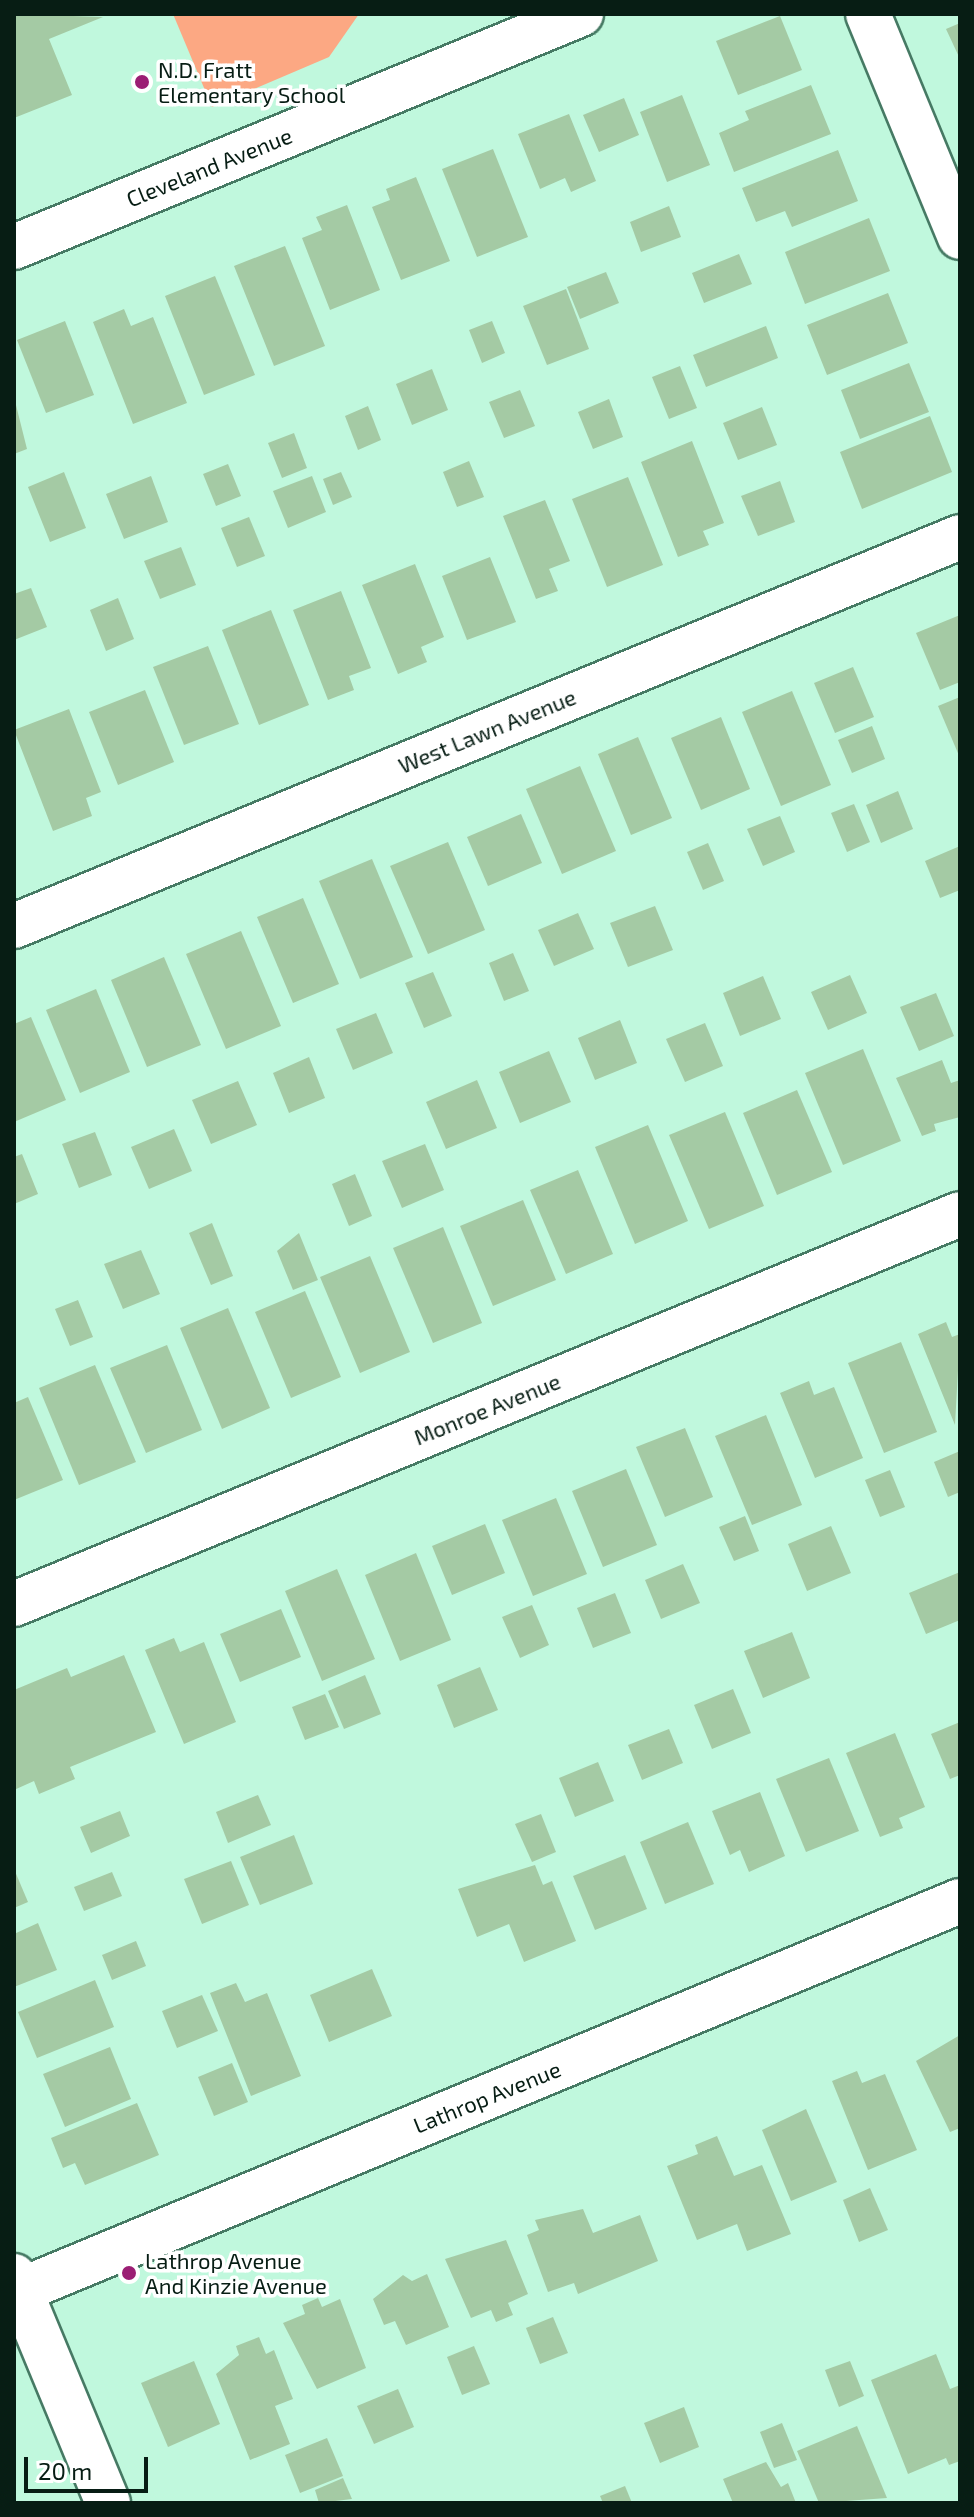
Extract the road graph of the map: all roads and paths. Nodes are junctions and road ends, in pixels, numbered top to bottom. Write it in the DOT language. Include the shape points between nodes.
graph roads {
  1 [pos="581,14"];
  2 [pos="868,14"];
  3 [pos="960,237"];
  4 [pos="14,247"];
  5 [pos="960,537"];
  6 [pos="14,926"];
  7 [pos="960,1214"];
  8 [pos="14,1604"];
  9 [pos="960,1901"];
  10 [pos="16,2286"];
  11 [pos="108,2503"];
  1 -- 4 [label="street, Cleveland Avenue"];
  2 -- 3 [label="street"];
  5 -- 6 [label="street, West Lawn Avenue"];
  7 -- 8 [label="street, Monroe Avenue"];
  9 -- 10 [label="street, Lathrop Avenue"];
  10 -- 11 [label="street"];
}
